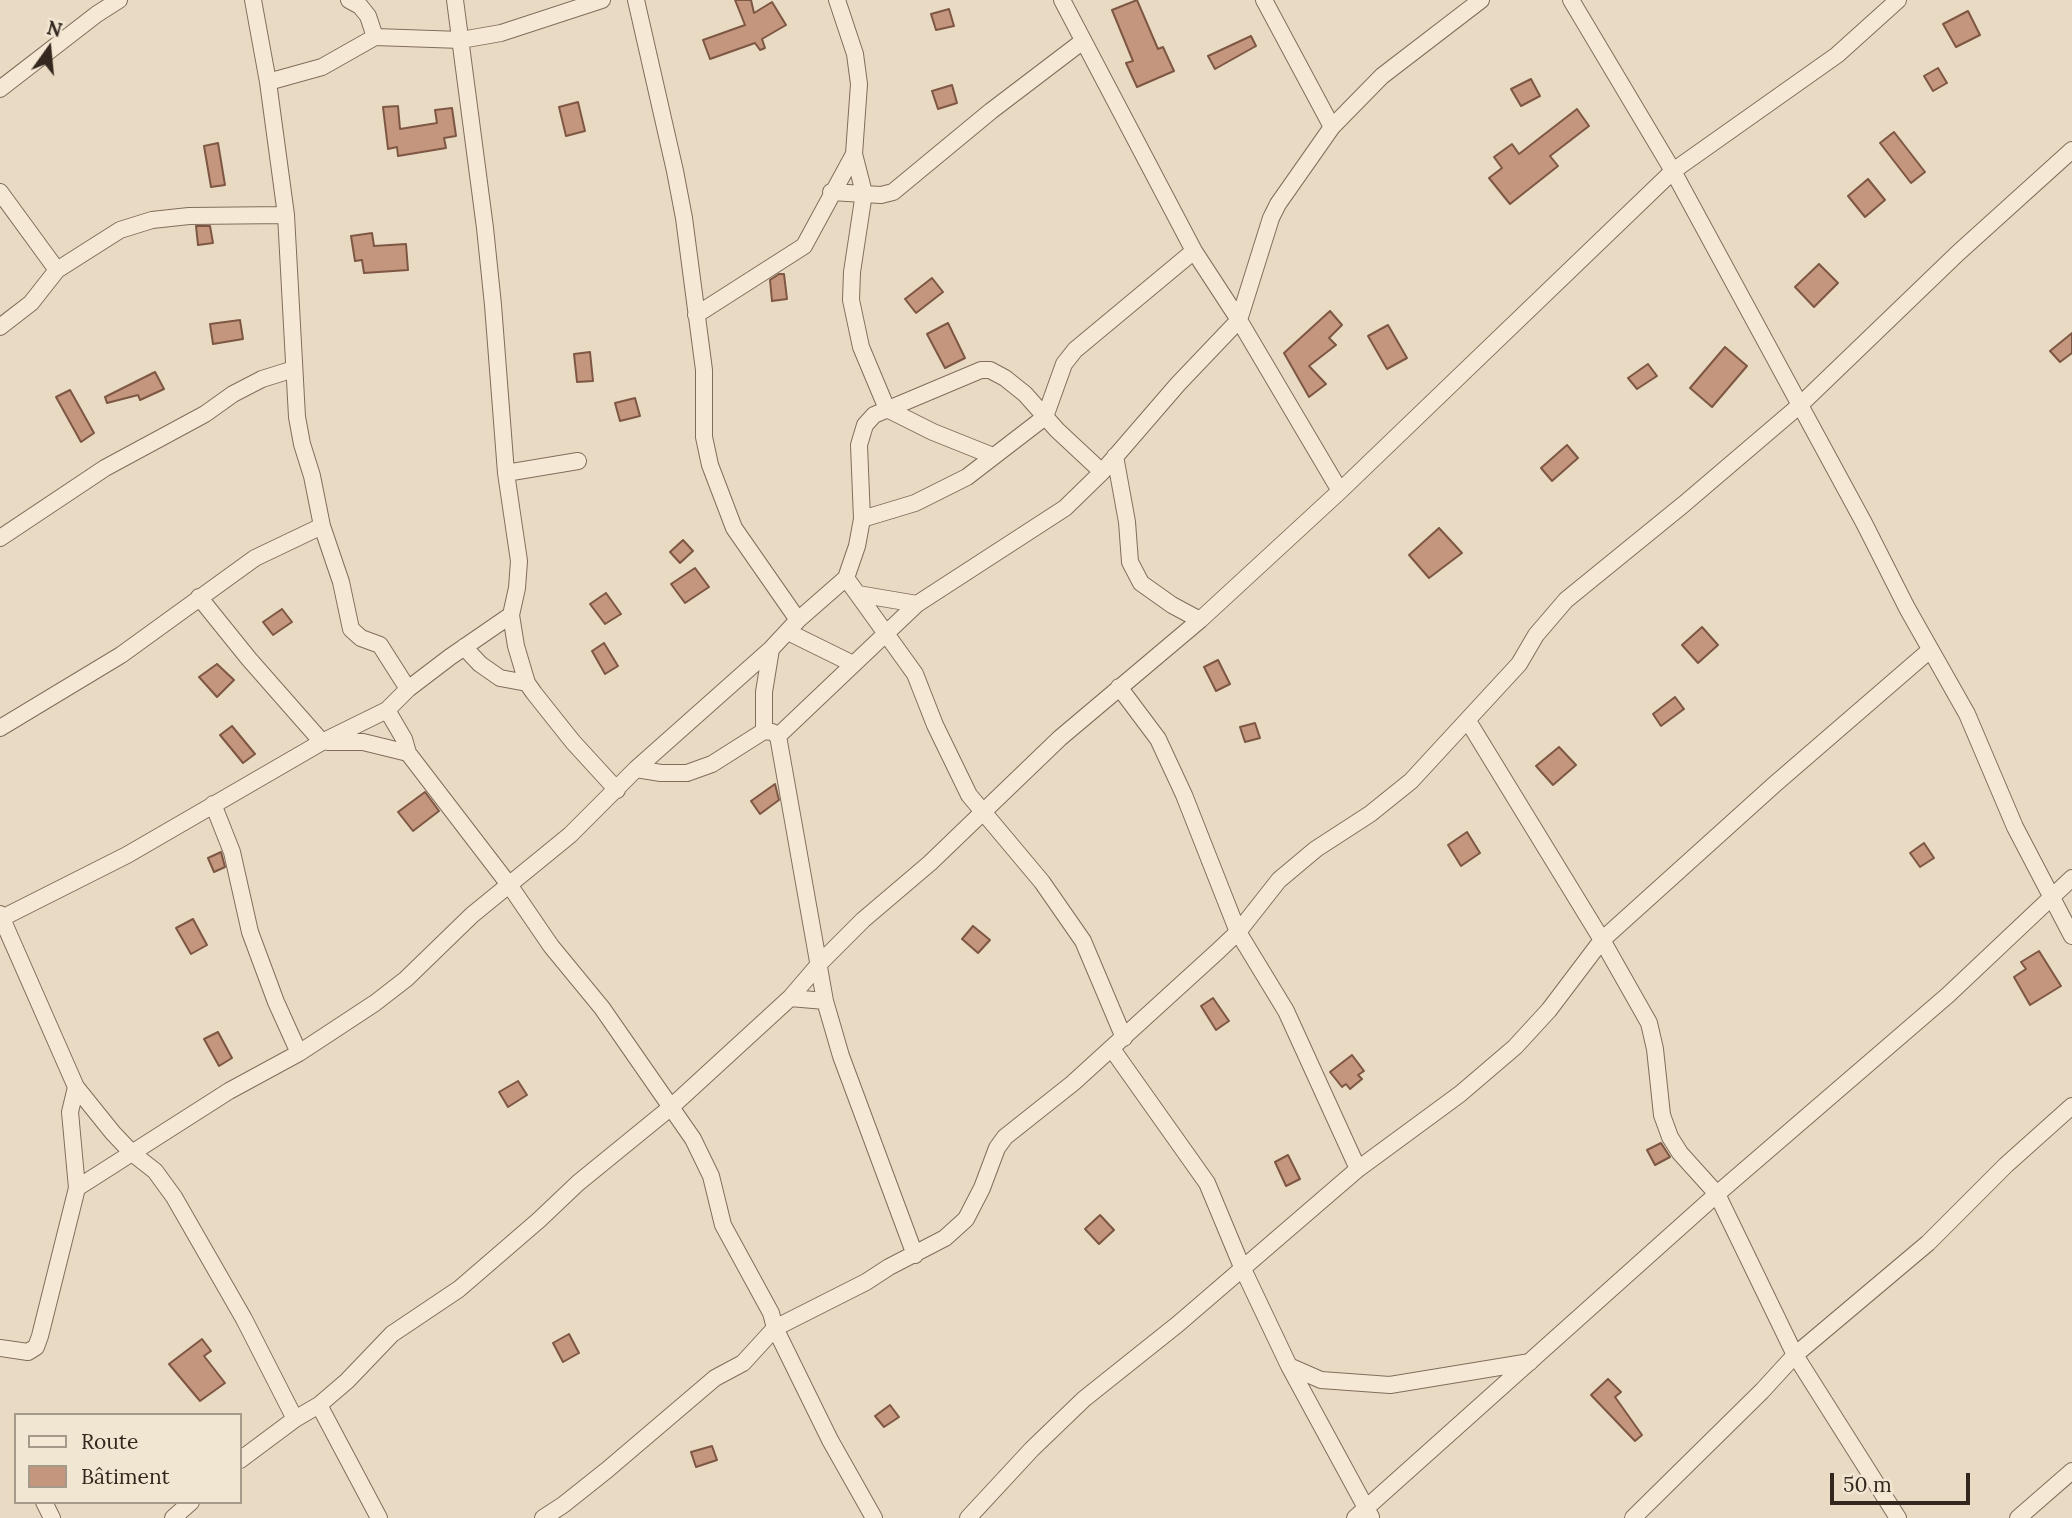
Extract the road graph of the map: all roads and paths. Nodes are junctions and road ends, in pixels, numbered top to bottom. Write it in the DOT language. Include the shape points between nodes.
graph roads {
  1 [pos="119,0"];
  2 [pos="253,0"];
  3 [pos="349,0"];
  4 [pos="455,0"];
  5 [pos="602,0"];
  6 [pos="636,0"];
  7 [pos="837,0"];
  8 [pos="1062,0"];
  9 [pos="1265,0"];
  10 [pos="1481,0"];
  11 [pos="1571,0"];
  12 [pos="1898,0"];
  13 [pos="375,37"];
  14 [pos="461,40"];
  15 [pos="1083,41"];
  16 [pos="268,82"];
  17 [pos="0,89"];
  18 [pos="1332,127"];
  19 [pos="2072,149"];
  20 [pos="854,154"];
  21 [pos="1673,171"];
  22 [pos="0,192"];
  23 [pos="831,192"];
  24 [pos="864,192"];
  25 [pos="286,215"];
  26 [pos="1194,251"];
  27 [pos="57,270"];
  28 [pos="696,315"];
  29 [pos="1239,320"];
  30 [pos="0,327"];
  31 [pos="294,369"];
  32 [pos="1800,405"];
  33 [pos="887,409"];
  34 [pos="1045,417"];
  35 [pos="993,456"];
  36 [pos="1115,456"];
  37 [pos="578,461"];
  38 [pos="1102,472"];
  39 [pos="506,473"];
  40 [pos="1340,491"];
  41 [pos="862,519"];
  42 [pos="322,526"];
  43 [pos="0,538"];
  44 [pos="846,578"];
  45 [pos="858,594"];
  46 [pos="199,597"];
  47 [pos="917,604"];
  48 [pos="511,615"];
  49 [pos="1200,620"];
  50 [pos="793,626"];
  51 [pos="887,634"];
  52 [pos="464,648"];
  53 [pos="771,649"];
  54 [pos="1930,650"];
  55 [pos="853,664"];
  56 [pos="527,683"];
  57 [pos="1118,687"];
  58 [pos="408,689"];
  59 [pos="387,709"];
  60 [pos="1468,721"];
  61 [pos="0,728"];
  62 [pos="771,734"];
  63 [pos="322,742"];
  64 [pos="408,753"];
  65 [pos="636,769"];
  66 [pos="617,790"];
  67 [pos="213,804"];
  68 [pos="983,812"];
  69 [pos="2072,878"];
  70 [pos="510,886"];
  71 [pos="2052,898"];
  72 [pos="1,916"];
  73 [pos="1238,932"];
  74 [pos="2072,936"];
  75 [pos="1602,940"];
  76 [pos="17,951"];
  77 [pos="0,955"];
  78 [pos="820,963"];
  79 [pos="790,998"];
  80 [pos="825,1001"];
  81 [pos="1124,1038"];
  82 [pos="1112,1049"];
  83 [pos="299,1053"];
  84 [pos="76,1087"];
  85 [pos="2072,1106"];
  86 [pos="670,1108"];
  87 [pos="132,1153"];
  88 [pos="1358,1169"];
  89 [pos="77,1188"];
  90 [pos="1717,1194"];
  91 [pos="915,1255"];
  92 [pos="1242,1267"];
  93 [pos="775,1328"];
  94 [pos="0,1348"];
  95 [pos="1795,1355"];
  96 [pos="1532,1361"];
  97 [pos="1289,1366"];
  98 [pos="319,1405"];
  99 [pos="295,1419"];
  100 [pos="242,1459"];
  101 [pos="2072,1471"];
  102 [pos="189,1504"];
  103 [pos="1365,1515"];
  104 [pos="173,1518"];
  105 [pos="379,1518"];
  106 [pos="543,1518"];
  107 [pos="874,1518"];
  108 [pos="968,1518"];
  109 [pos="1633,1518"];
  110 [pos="1898,1518"];
  111 [pos="2018,1518"];
  1 -- 17 [label="street"];
  2 -- 16 [label="street"];
  3 -- 13 [label="street" via="368,16"];
  4 -- 14 [label="street"];
  5 -- 14 [label="street" via="501,33"];
  6 -- 28 [label="street" via="684,218"];
  7 -- 20 [label="street" via="855,54 859,84"];
  8 -- 15 [label="street"];
  9 -- 18 [label="street"];
  10 -- 18 [label="street" via="1382,76"];
  11 -- 21 [label="street"];
  12 -- 21 [label="street" via="1837,55"];
  13 -- 14 [label="street"];
  13 -- 16 [label="street" via="322,67"];
  14 -- 39 [label="street" via="493,305"];
  15 -- 24 [label="street" via="901,187 881,194"];
  15 -- 26 [label="street"];
  16 -- 25 [label="street"];
  18 -- 29 [label="street" via="1271,218"];
  19 -- 32 [label="street"];
  20 -- 23 [label="street"];
  20 -- 24 [label="street"];
  21 -- 32 [label="street"];
  21 -- 40 [label="street"];
  22 -- 27 [label="street"];
  23 -- 24 [label="street"];
  23 -- 28 [label="street" via="804,246"];
  24 -- 33 [label="street" via="851,300 861,347"];
  25 -- 27 [label="street" via="152,220 120,230"];
  25 -- 31 [label="street"];
  26 -- 29 [label="street"];
  26 -- 34 [label="street" via="1075,350 1064,364"];
  27 -- 30 [label="street" via="31,303"];
  28 -- 50 [label="street" via="710,465 734,528"];
  29 -- 36 [label="street"];
  29 -- 40 [label="street"];
  31 -- 42 [label="street" via="297,417"];
  31 -- 43 [label="street" via="233,394 106,468"];
  32 -- 54 [label="street"];
  32 -- 60 [label="street" via="1566,600 1535,635 1519,664"];
  33 -- 34 [label="street" via="990,370 1026,394"];
  33 -- 35 [label="street"];
  33 -- 41 [label="street" via="865,425 859,445"];
  34 -- 35 [label="street"];
  34 -- 38 [label="street"];
  35 -- 41 [label="street" via="941,491"];
  36 -- 38 [label="street"];
  36 -- 49 [label="street" via="1130,562 1142,583"];
  37 -- 39 [label="street"];
  38 -- 47 [label="street" via="1065,508"];
  39 -- 48 [label="street" via="519,561"];
  40 -- 49 [label="street"];
  41 -- 44 [label="street"];
  42 -- 46 [label="street" via="255,558"];
  42 -- 58 [label="street" via="351,629 380,645"];
  44 -- 45 [label="street"];
  44 -- 50 [label="street"];
  45 -- 47 [label="street"];
  45 -- 51 [label="street"];
  46 -- 61 [label="street" via="121,655"];
  46 -- 63 [label="street"];
  47 -- 51 [label="street"];
  48 -- 52 [label="street"];
  48 -- 56 [label="street"];
  49 -- 57 [label="street"];
  50 -- 53 [label="street"];
  50 -- 55 [label="street"];
  51 -- 55 [label="street"];
  51 -- 68 [label="street" via="915,674 956,769"];
  52 -- 56 [label="street" via="500,678"];
  52 -- 58 [label="street"];
  53 -- 62 [label="street" via="764,692"];
  53 -- 65 [label="street"];
  54 -- 71 [label="street" via="1967,714 2015,827"];
  54 -- 75 [label="street"];
  55 -- 62 [label="street"];
  56 -- 66 [label="street"];
  57 -- 68 [label="street"];
  57 -- 73 [label="street" via="1158,739"];
  58 -- 59 [label="street"];
  59 -- 63 [label="street"];
  59 -- 64 [label="street"];
  60 -- 73 [label="street" via="1411,781 1279,880"];
  60 -- 75 [label="street"];
  62 -- 65 [label="street" via="687,774"];
  62 -- 78 [label="street"];
  63 -- 64 [label="street" via="363,742"];
  63 -- 67 [label="street"];
  64 -- 70 [label="street"];
  65 -- 66 [label="street"];
  66 -- 70 [label="street"];
  67 -- 72 [label="street" via="127,855"];
  67 -- 83 [label="street" via="232,852 250,932"];
  68 -- 78 [label="street"];
  68 -- 81 [label="street" via="1083,941"];
  69 -- 71 [label="street"];
  70 -- 83 [label="street" via="472,915 406,979"];
  70 -- 86 [label="street"];
  71 -- 74 [label="street"];
  71 -- 90 [label="street" via="1948,995"];
  72 -- 76 [label="street"];
  73 -- 81 [label="street"];
  73 -- 88 [label="street" via="1286,1011"];
  75 -- 88 [label="street" via="1515,1047"];
  75 -- 90 [label="street" via="1648,1023 1662,1115 1670,1136 1679,1153"];
  76 -- 77 [label="street"];
  76 -- 84 [label="street"];
  78 -- 79 [label="street"];
  78 -- 80 [label="street"];
  79 -- 80 [label="street"];
  79 -- 86 [label="street"];
  80 -- 91 [label="street"];
  81 -- 82 [label="street"];
  82 -- 91 [label="street" via="1005,1137 966,1219"];
  82 -- 92 [label="street" via="1207,1183"];
  83 -- 87 [label="street"];
  84 -- 87 [label="street"];
  84 -- 89 [label="street" via="71,1112"];
  85 -- 95 [label="street" via="1928,1243"];
  86 -- 93 [label="street" via="711,1176 723,1225"];
  86 -- 98 [label="street" via="459,1289 393,1334"];
  87 -- 89 [label="street"];
  87 -- 99 [label="street" via="155,1171 174,1197"];
  88 -- 92 [label="street"];
  89 -- 94 [label="street" via="36,1347 28,1352"];
  90 -- 95 [label="street"];
  90 -- 96 [label="street"];
  91 -- 93 [label="street"];
  92 -- 97 [label="street"];
  92 -- 108 [label="street" via="1084,1399"];
  93 -- 106 [label="street" via="743,1363 715,1378"];
  93 -- 107 [label="street"];
  95 -- 109 [label="street"];
  95 -- 110 [label="street"];
  96 -- 97 [label="street" via="1390,1385 1321,1380"];
  96 -- 103 [label="street"];
  97 -- 103 [label="street"];
  98 -- 99 [label="street"];
  98 -- 105 [label="street"];
  99 -- 100 [label="street"];
  101 -- 111 [label="street"];
  102 -- 104 [label="street"];
}
